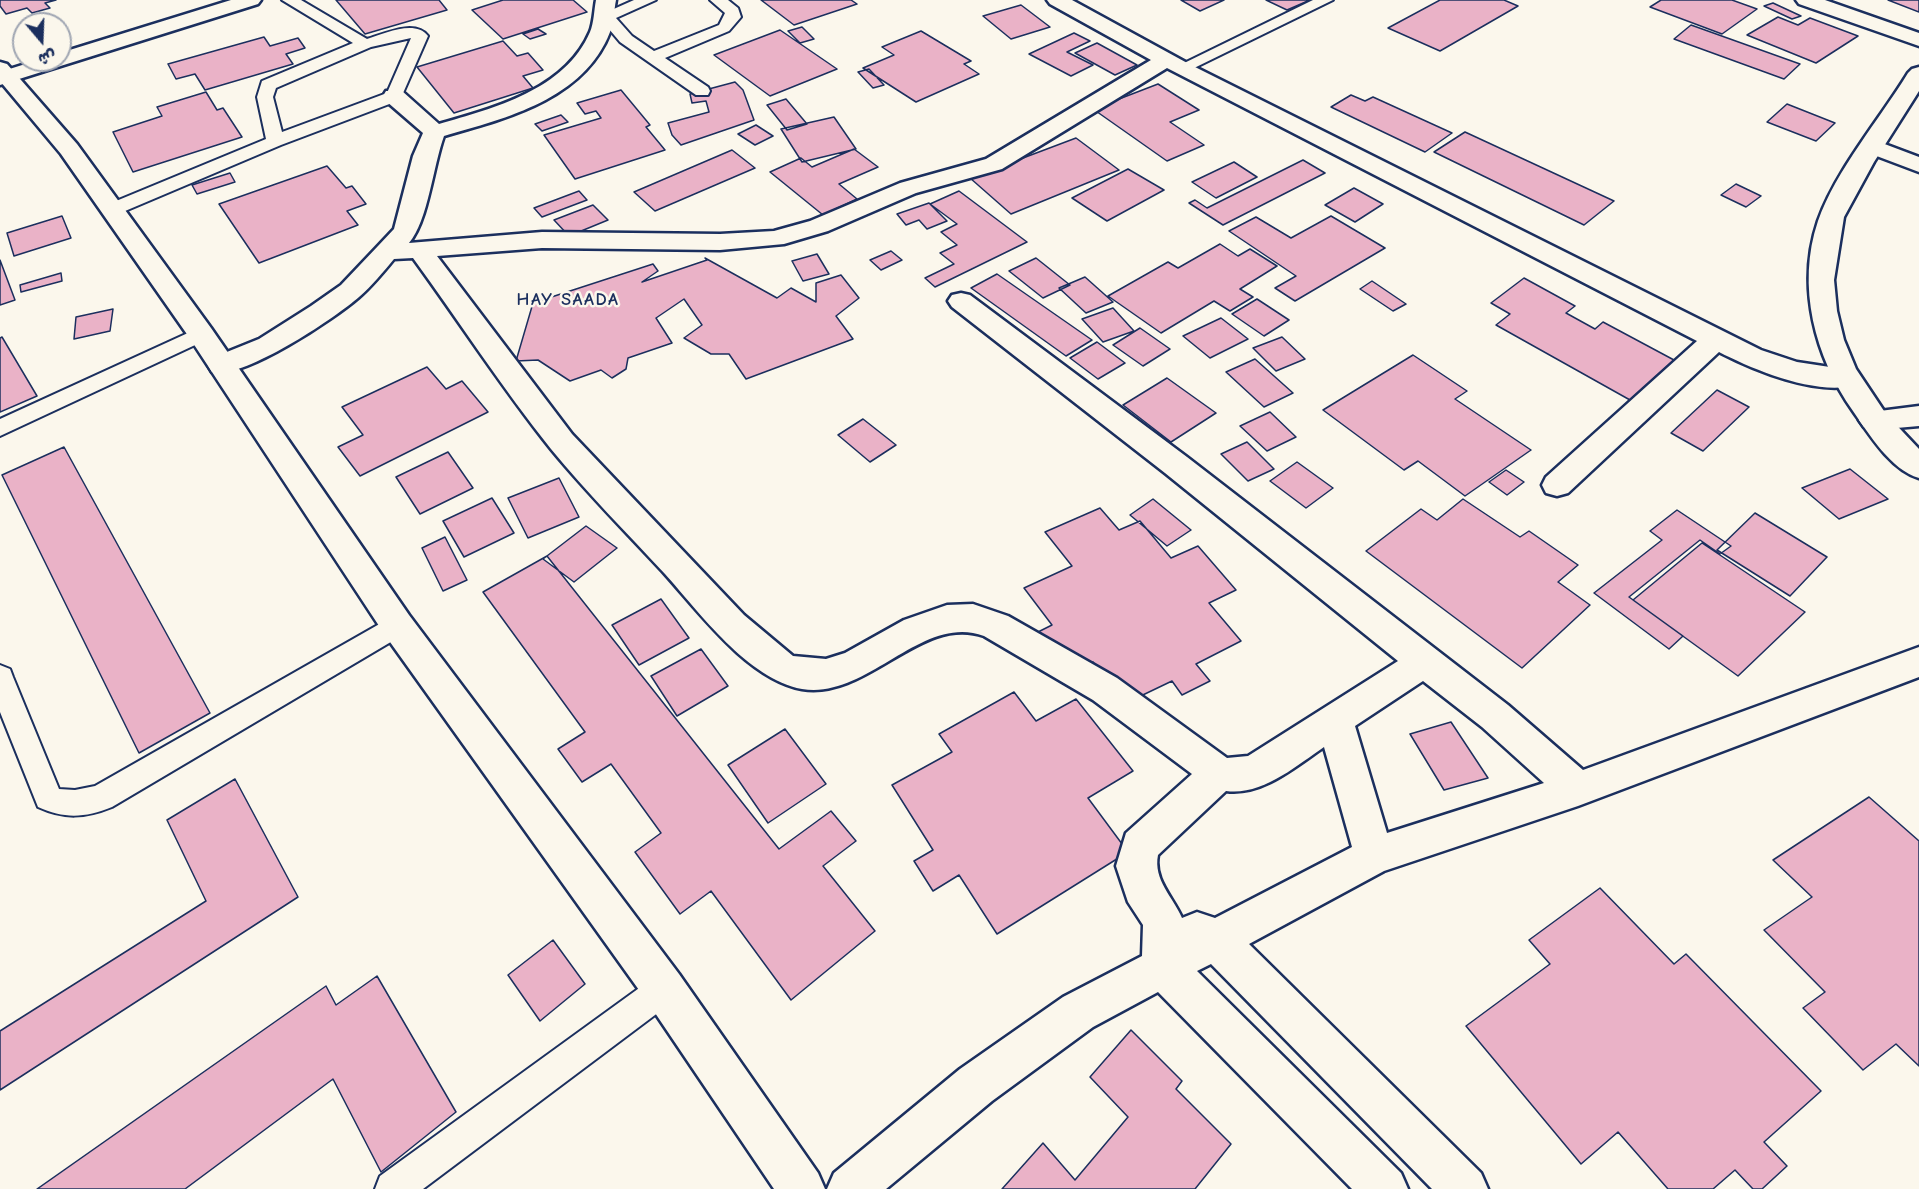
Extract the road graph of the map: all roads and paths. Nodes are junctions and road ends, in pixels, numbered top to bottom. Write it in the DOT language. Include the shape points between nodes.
graph roads {
  1 [pos="251,0"];
  2 [pos="290,0"];
  3 [pos="648,0"];
  4 [pos="718,0"];
  5 [pos="1057,0"];
  6 [pos="1325,0"];
  7 [pos="1806,0"];
  8 [pos="606,8"];
  9 [pos="1919,40"];
  10 [pos="365,44"];
  11 [pos="72,56"];
  12 [pos="652,57"];
  13 [pos="1175,63"];
  14 [pos="1919,73"];
  15 [pos="3,74"];
  16 [pos="702,91"];
  17 [pos="394,96"];
  18 [pos="435,132"];
  19 [pos="275,141"];
  20 [pos="1874,147"];
  21 [pos="1919,165"];
  22 [pos="111,210"];
  23 [pos="403,250"];
  24 [pos="961,301"];
  25 [pos="201,334"];
  26 [pos="1716,339"];
  27 [pos="222,365"];
  28 [pos="1846,378"];
  29 [pos="1919,416"];
  30 [pos="1874,420"];
  31 [pos="0,428"];
  32 [pos="1919,467"];
  33 [pos="1557,485"];
  34 [pos="397,625"];
  35 [pos="1424,662"];
  36 [pos="1919,662"];
  37 [pos="0,677"];
  38 [pos="1335,721"];
  39 [pos="1219,773"];
  40 [pos="1578,789"];
  41 [pos="1374,856"];
  42 [pos="1163,920"];
  43 [pos="1215,939"];
  44 [pos="1162,966"];
  45 [pos="664,989"];
  46 [pos="393,1189"];
  47 [pos="802,1189"];
  48 [pos="850,1189"];
  49 [pos="1385,1189"];
  50 [pos="1465,1189"];
  1 -- 11 [label="street"];
  2 -- 10 [label="lane"];
  3 -- 8 [label="lane"];
  4 -- 12 [label="lane" via="733,11 733,17 723,28"];
  5 -- 13 [label="street"];
  6 -- 13 [label="lane"];
  7 -- 9 [label="street"];
  8 -- 12 [label="lane" via="626,39"];
  8 -- 18 [label="street" via="595,44 565,81 532,100"];
  10 -- 17 [label="lane" via="400,34 420,36"];
  10 -- 19 [label="lane" via="268,85 265,97"];
  12 -- 16 [label="lane"];
  13 -- 23 [label="street" via="994,164 908,188 775,239 587,239"];
  13 -- 26 [label="street"];
  14 -- 20 [label="street"];
  15 -- 22 [label="street" via="69,148"];
  17 -- 18 [label="street"];
  17 -- 19 [label="lane"];
  18 -- 23 [label="street" via="425,156"];
  19 -- 22 [label="lane"];
  20 -- 21 [label="street"];
  20 -- 28 [label="street" via="1831,219 1821,267 1821,304 1828,337"];
  22 -- 25 [label="street"];
  23 -- 27 [label="street" via="269,345"];
  23 -- 39 [label="street" via="562,442 732,625 782,668 803,674 826,674 856,664 916,630 947,619 973,618 996,626 1105,689"];
  24 -- 35 [label="street"];
  25 -- 27 [label="street"];
  25 -- 31 [label="lane"];
  26 -- 28 [label="street" via="1782,370"];
  26 -- 33 [label="street"];
  27 -- 34 [label="street"];
  28 -- 30 [label="street"];
  29 -- 30 [label="street"];
  30 -- 32 [label="street"];
  34 -- 37 [label="lane" via="102,798 80,804 60,804 48,798"];
  34 -- 45 [label="street"];
  35 -- 38 [label="street"];
  35 -- 40 [label="street" via="1495,716"];
  36 -- 40 [label="street"];
  38 -- 39 [label="street" via="1253,772 1234,776"];
  38 -- 41 [label="street"];
  39 -- 42 [label="street" via="1140,846 1136,866 1142,888"];
  40 -- 41 [label="street"];
  41 -- 43 [label="street"];
  42 -- 43 [label="street"];
  42 -- 44 [label="street"];
  43 -- 44 [label="street"];
  43 -- 50 [label="street"];
  44 -- 48 [label="street" via="1060,1025 976,1085"];
  44 -- 49 [label="street"];
  45 -- 46 [label="lane"];
  45 -- 47 [label="street"];
}
